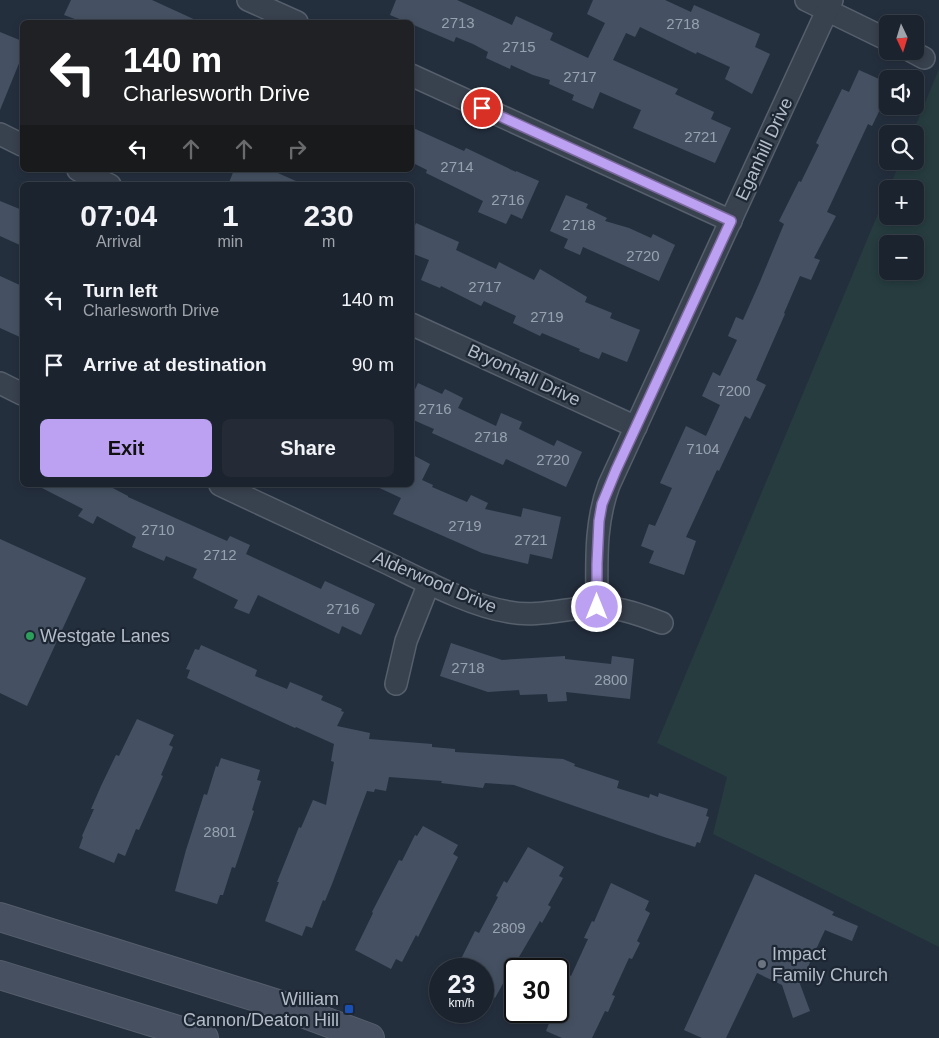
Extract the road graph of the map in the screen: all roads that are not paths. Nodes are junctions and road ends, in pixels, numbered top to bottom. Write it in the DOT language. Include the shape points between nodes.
graph roads {
  1 [pos="248,0"];
  2 [pos="806,0"];
  3 [pos="830,5"];
  4 [pos="293,20"];
  5 [pos="879,35"];
  6 [pos="414,76"];
  7 [pos="0,134"];
  8 [pos="20,143"];
  9 [pos="82,172"];
  10 [pos="104,182"];
  11 [pos="731,221"];
  12 [pos="414,325"];
  13 [pos="0,384"];
  14 [pos="20,393"];
  15 [pos="636,427"];
  16 [pos="224,487"];
  17 [pos="429,583"];
  18 [pos="597,607"];
  19 [pos="662,623"];
  20 [pos="396,684"];
  21 [pos="0,918"];
  22 [pos="0,975"];
  23 [pos="204,1038"];
  24 [pos="370,1038"];
  1 -- 4 [label="street"];
  2 -- 3 [label="street"];
  3 -- 5 [label="street"];
  3 -- 11 [label="street, Eganhill Drive"];
  6 -- 11 [label="street"];
  7 -- 8 [label="street"];
  9 -- 10 [label="street"];
  11 -- 15 [label="street, Eganhill Drive"];
  12 -- 15 [label="street, Bryonhall Drive"];
  13 -- 14 [label="street"];
  15 -- 18 [label="street, Eganhill Drive" via="602,504 597,542"];
  16 -- 17 [label="street, Alderwood Drive"];
  17 -- 18 [label="street, Alderwood Drive" via="509,612 554,613"];
  17 -- 20 [label="street" via="406,641"];
  18 -- 19 [label="street, Alderwood Drive" via="616,608"];
  21 -- 24 [label="main road" via="278,1004"];
  22 -- 23 [label="main road"];
}
